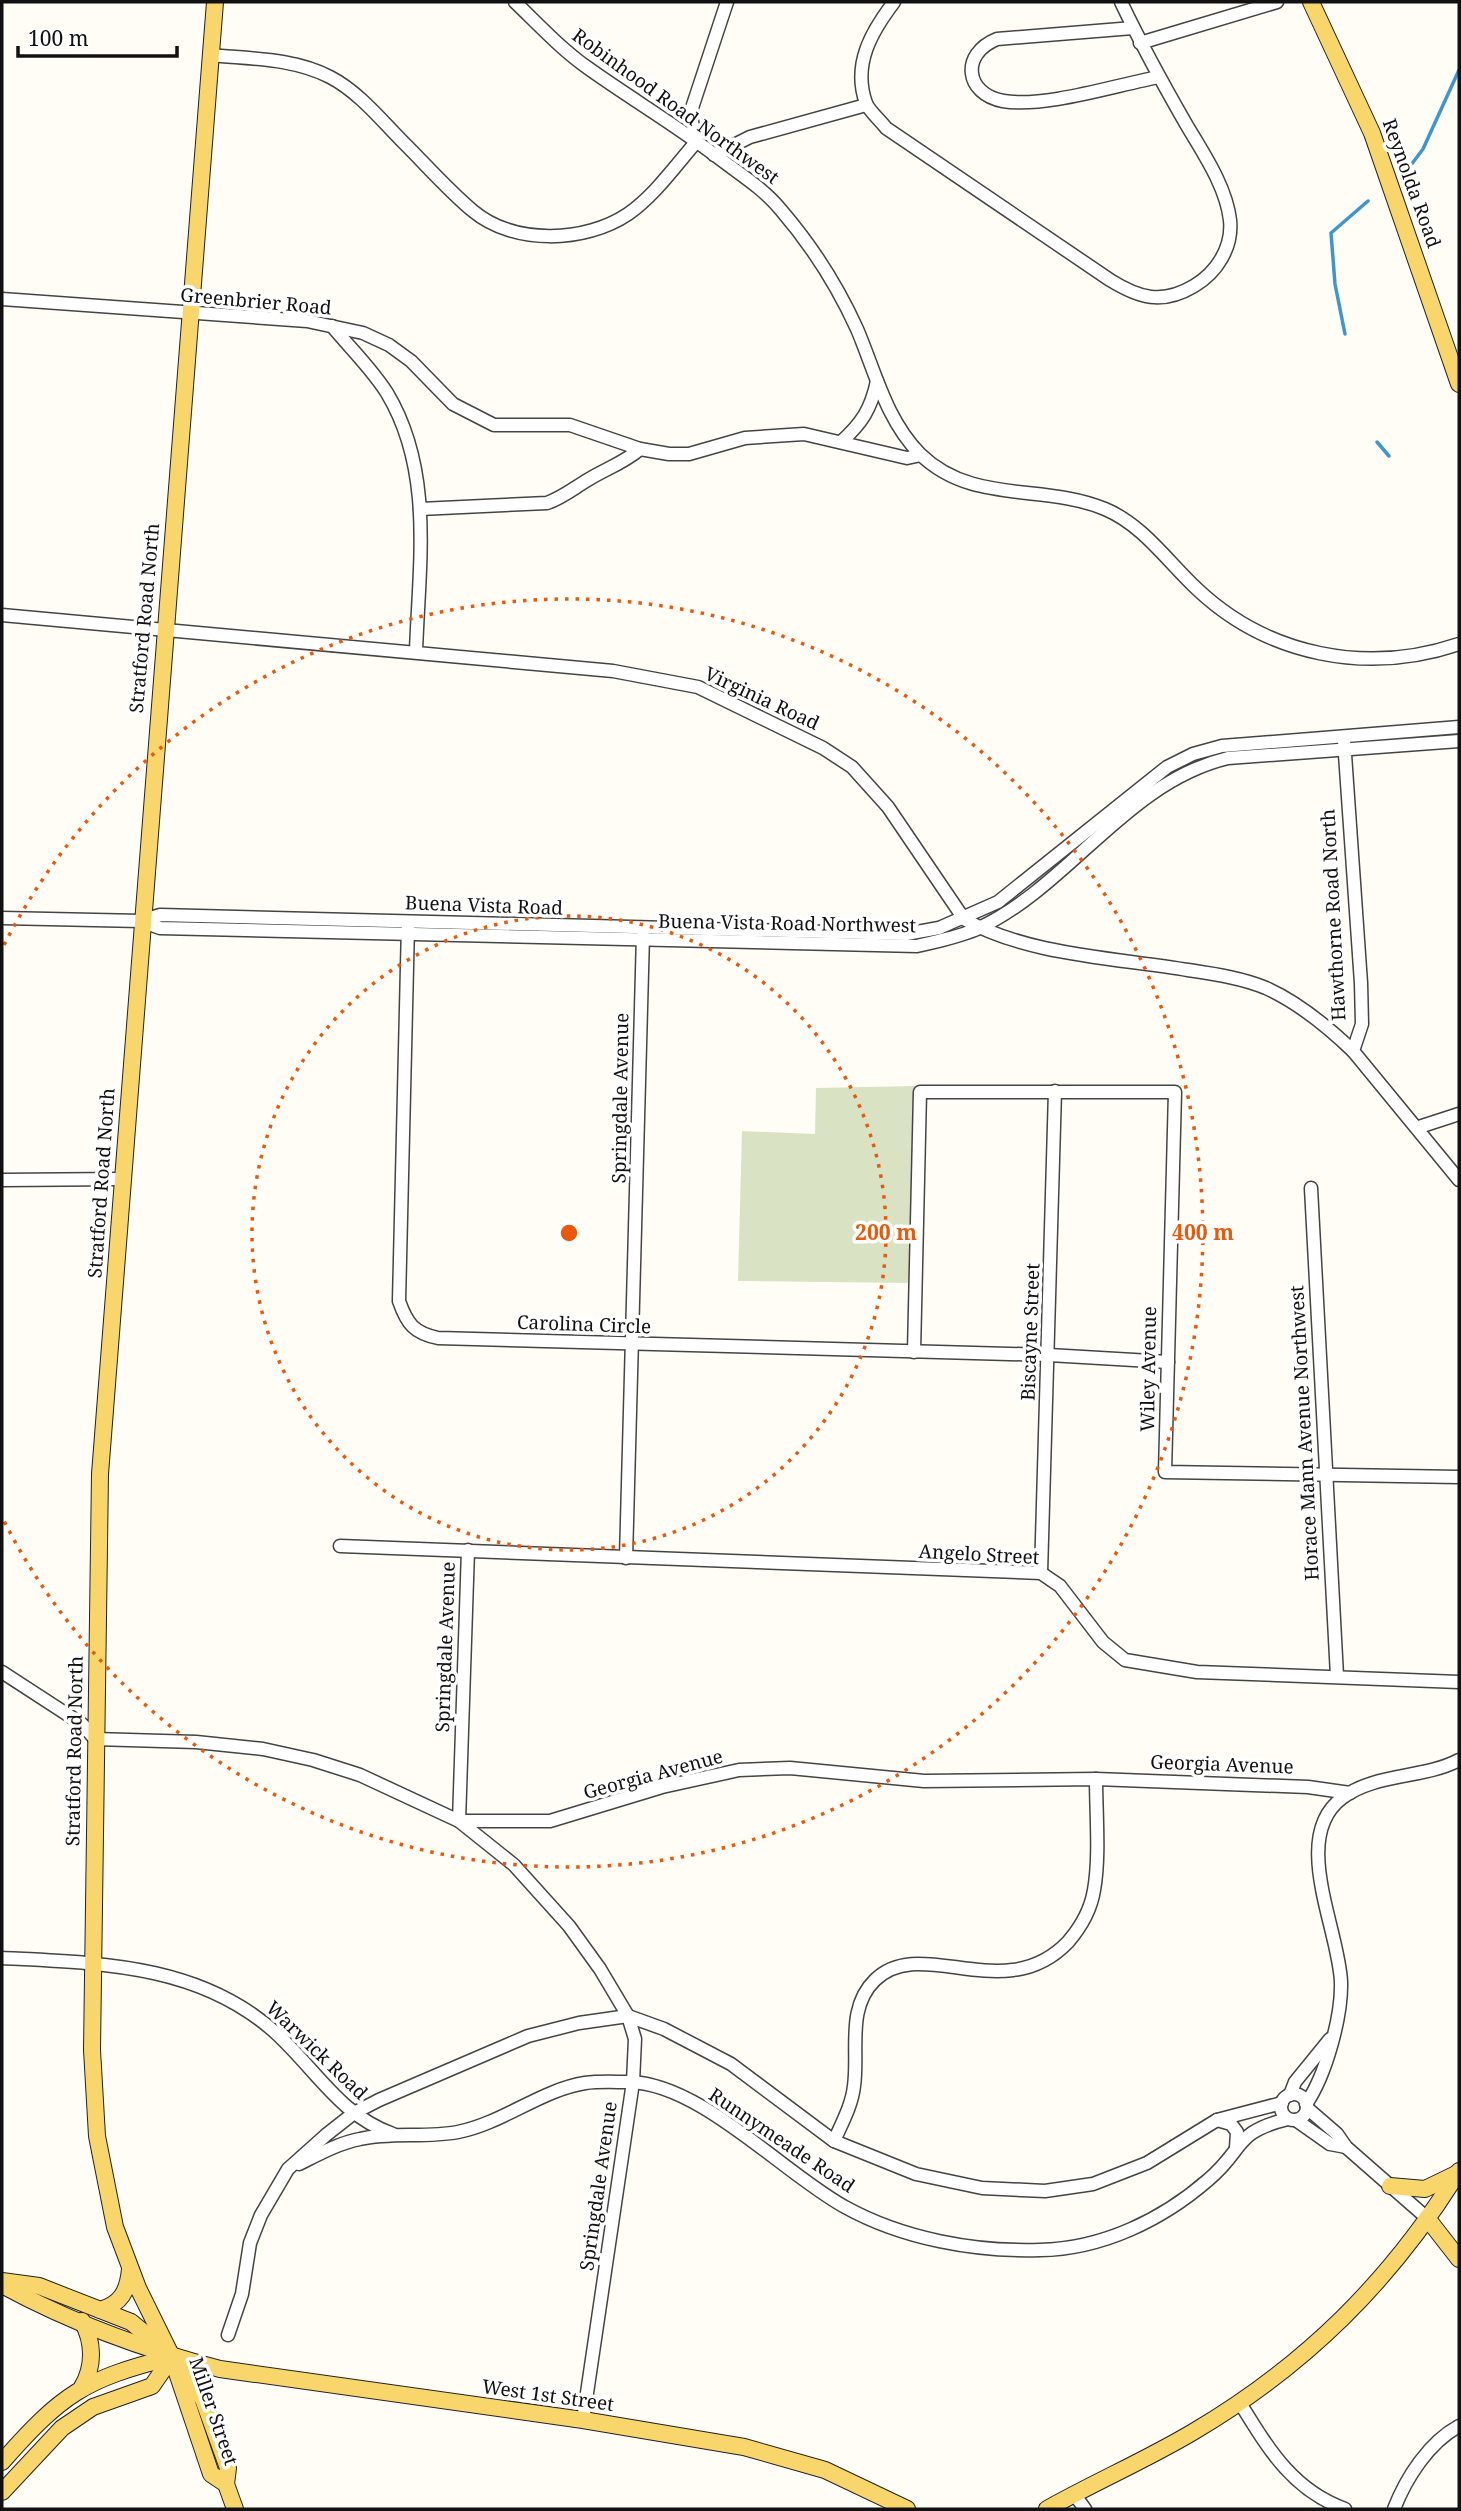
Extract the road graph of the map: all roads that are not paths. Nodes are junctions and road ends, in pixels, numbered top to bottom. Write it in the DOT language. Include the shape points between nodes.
graph roads {
  1 [pos="215,2"];
  2 [pos="515,2"];
  3 [pos="727,2"];
  4 [pos="894,2"];
  5 [pos="1121,2"];
  6 [pos="1277,2"];
  7 [pos="1311,2"];
  8 [pos="1133,28"];
  9 [pos="1140,43"];
  10 [pos="211,55"];
  11 [pos="1159,77"];
  12 [pos="866,105"];
  13 [pos="697,141"];
  14 [pos="714,155"];
  15 [pos="2,299"];
  16 [pos="191,314"];
  17 [pos="332,326"];
  18 [pos="1456,362"];
  19 [pos="877,380"];
  20 [pos="1459,384"];
  21 [pos="841,442"];
  22 [pos="640,450"];
  23 [pos="920,455"];
  24 [pos="420,509"];
  25 [pos="2,615"];
  26 [pos="164,628"];
  27 [pos="1459,644"];
  28 [pos="416,651"];
  29 [pos="1459,727"];
  30 [pos="1459,741"];
  31 [pos="1344,742"];
  32 [pos="2,918"];
  33 [pos="964,919"];
  34 [pos="141,921"];
  35 [pos="408,928"];
  36 [pos="980,928"];
  37 [pos="643,934"];
  38 [pos="1353,1051"];
  39 [pos="1055,1091"];
  40 [pos="1459,1114"];
  41 [pos="1419,1127"];
  42 [pos="122,1179"];
  43 [pos="2,1180"];
  44 [pos="1459,1180"];
  45 [pos="1311,1188"];
  46 [pos="633,1345"];
  47 [pos="914,1352"];
  48 [pos="1049,1355"];
  49 [pos="1168,1362"];
  50 [pos="1326,1474"];
  51 [pos="1459,1477"];
  52 [pos="340,1546"];
  53 [pos="468,1550"];
  54 [pos="626,1558"];
  55 [pos="1041,1573"];
  56 [pos="2,1672"];
  57 [pos="1337,1676"];
  58 [pos="1459,1682"];
  59 [pos="95,1739"];
  60 [pos="1459,1760"];
  61 [pos="1096,1779"];
  62 [pos="1350,1793"];
  63 [pos="459,1821"];
  64 [pos="2,1958"];
  65 [pos="93,1963"];
  66 [pos="628,2016"];
  67 [pos="1330,2039"];
  68 [pos="633,2082"];
  69 [pos="1286,2099"];
  70 [pos="1307,2106"];
  71 [pos="354,2113"];
  72 [pos="1217,2120"];
  73 [pos="1292,2120"];
  74 [pos="400,2137"];
  75 [pos="834,2141"];
  76 [pos="1346,2147"];
  77 [pos="1236,2148"];
  78 [pos="288,2169"];
  79 [pos="1459,2172"];
  80 [pos="1391,2186"];
  81 [pos="1427,2218"];
  82 [pos="1459,2259"];
  83 [pos="130,2269"];
  84 [pos="2,2283"];
  85 [pos="100,2310"];
  86 [pos="82,2321"];
  87 [pos="228,2335"];
  88 [pos="172,2357"];
  89 [pos="82,2387"];
  90 [pos="1240,2403"];
  91 [pos="583,2420"];
  92 [pos="1459,2426"];
  93 [pos="2,2462"];
  94 [pos="2,2491"];
  95 [pos="1074,2494"];
  96 [pos="235,2509"];
  97 [pos="907,2509"];
  98 [pos="1047,2509"];
  99 [pos="1086,2509"];
  100 [pos="1345,2509"];
  101 [pos="1394,2509"];
  1 -- 10 [label="main road, Stratford Road North"];
  2 -- 13 [label="street, Robinhood Road Northwest" via="586,66"];
  3 -- 13 [label="street" via="690,114"];
  4 -- 12 [label="street" via="867,43 862,81"];
  5 -- 8 [label="street"];
  6 -- 9 [label="street"];
  7 -- 18 [label="main road, Reynolda Road" via="1372,133"];
  8 -- 9 [label="street"];
  8 -- 11 [label="street" via="997,38 974,54 971,71 975,84 990,98 1038,102"];
  9 -- 11 [label="street"];
  10 -- 13 [label="street" via="285,62 332,78 356,95 475,213 535,235 569,236 598,229 628,214"];
  10 -- 16 [label="main road, Stratford Road North"];
  11 -- 12 [label="street" via="1221,189 1230,221 1227,246 1214,271 1191,288 1164,298 1139,296 1110,280 896,138"];
  12 -- 14 [label="street" via="750,137"];
  13 -- 14 [label="street, Robinhood Road Northwest"];
  14 -- 19 [label="street, Robinhood Road Northwest" via="755,184 813,251 838,290"];
  15 -- 16 [label="street, Greenbrier Road"];
  16 -- 17 [label="street, Greenbrier Road"];
  16 -- 26 [label="main road, Stratford Road North"];
  17 -- 22 [label="street, Greenbrier Road" via="389,345 453,404 494,425 570,425"];
  17 -- 24 [label="street" via="378,381 399,415 416,469"];
  18 -- 20 [label="main road, Reynolda Road"];
  19 -- 21 [label="street" via="872,406"];
  19 -- 23 [label="street, Robinhood Road Northwest" via="901,431"];
  21 -- 22 [label="street, Greenbrier Road" via="804,434 772,434 689,454"];
  21 -- 23 [label="street, Greenbrier Road" via="906,458"];
  22 -- 24 [label="street" via="563,498 547,503"];
  23 -- 27 [label="street, Robinhood Road Northwest" via="947,475 973,486 1059,496 1107,509 1132,524 1219,609 1285,645 1361,660 1422,654"];
  24 -- 28 [label="street"];
  25 -- 26 [label="street, Virginia Road"];
  26 -- 28 [label="street, Virginia Road"];
  26 -- 34 [label="main road, Stratford Road North"];
  28 -- 33 [label="street, Virginia Road" via="648,676 698,687 725,699 852,767 888,807"];
  29 -- 31 [label="street, Buena Vista Road Northwest"];
  30 -- 31 [label="street, Buena Vista Road Northwest"];
  31 -- 33 [label="street, Buena Vista Road Northwest" via="1222,746 1167,766 998,902"];
  31 -- 36 [label="street, Buena Vista Road Northwest" via="1228,758 1180,774 1015,906"];
  31 -- 38 [label="street, Hawthorne Road North" via="1361,983 1362,1024"];
  32 -- 34 [label="street, Buena Vista Road"];
  33 -- 36 [label="street, Virginia Road"];
  33 -- 37 [label="street, Buena Vista Road" via="906,934"];
  34 -- 35 [label="street, Buena Vista Road" via="160,915"];
  34 -- 42 [label="main road, Stratford Road North"];
  35 -- 37 [label="street, Buena Vista Road"];
  35 -- 46 [label="street, Carolina Circle" via="399,1258 400,1301 406,1321 418,1334 438,1338"];
  36 -- 37 [label="street, Buena Vista Road Northwest" via="941,941 901,947"];
  36 -- 38 [label="street, Virginia Road" via="1029,944 1264,987 1307,1012"];
  37 -- 46 [label="street, Springdale Avenue"];
  38 -- 41 [label="street"];
  39 -- 47 [label="street" via="920,1091"];
  39 -- 48 [label="street, Biscayne Street"];
  39 -- 49 [label="street, Wiley Avenue" via="1175,1092"];
  40 -- 41 [label="street"];
  41 -- 44 [label="street"];
  42 -- 43 [label="street"];
  42 -- 59 [label="main road, Stratford Road North" via="100,1474"];
  45 -- 50 [label="street, Horace Mann Avenue Northwest"];
  46 -- 47 [label="street, Carolina Circle"];
  46 -- 54 [label="street, Springdale Avenue"];
  47 -- 48 [label="street, Carolina Circle"];
  48 -- 49 [label="street, Carolina Circle"];
  48 -- 55 [label="street, Biscayne Street"];
  49 -- 50 [label="street, Wiley Avenue" via="1165,1472"];
  50 -- 51 [label="street, Wiley Avenue"];
  50 -- 57 [label="street, Horace Mann Avenue Northwest"];
  52 -- 53 [label="street"];
  53 -- 54 [label="street, Springdale Avenue"];
  53 -- 63 [label="street, Springdale Avenue"];
  54 -- 55 [label="street, Angelo Street"];
  55 -- 57 [label="street, Angelo Street" via="1060,1586 1103,1642 1125,1660 1197,1672"];
  56 -- 59 [label="street" via="82,1724"];
  57 -- 58 [label="street, Angelo Street"];
  59 -- 63 [label="street, Georgia Avenue" via="196,1742 313,1760 360,1775"];
  59 -- 65 [label="main road, Stratford Road North"];
  60 -- 62 [label="street"];
  61 -- 62 [label="street, Georgia Avenue" via="1308,1787"];
  61 -- 63 [label="street, Georgia Avenue" via="924,1781 790,1768 739,1770 662,1787 550,1821"];
  61 -- 75 [label="street" via="1094,1890 1075,1934 1055,1955 1009,1972 913,1963 889,1968 873,1981 859,2006 854,2088"];
  62 -- 67 [label="street" via="1326,1818 1318,1848 1341,1979"];
  63 -- 66 [label="street, Springdale Avenue" via="514,1865 569,1926"];
  64 -- 65 [label="street, Warwick Road"];
  65 -- 71 [label="street, Warwick Road" via="183,1979 228,1998 280,2037"];
  65 -- 83 [label="main road, Stratford Road North" via="97,2136 109,2204"];
  66 -- 68 [label="street, Springdale Avenue" via="636,2050"];
  66 -- 71 [label="street, Runnymeade Road" via="528,2036"];
  66 -- 75 [label="street, Runnymeade Road" via="688,2039 732,2064"];
  67 -- 69 [label="street"];
  67 -- 70 [label="street" via="1330,2052"];
  68 -- 74 [label="street, Runnymeade Road" via="584,2083 491,2123 457,2132"];
  68 -- 77 [label="street, Runnymeade Road" via="701,2107 845,2207 914,2234 985,2248 1044,2250 1110,2238 1174,2205 1209,2179"];
  68 -- 91 [label="street, Springdale Avenue"];
  69 -- 70 [label="street" via="1302,2097"];
  69 -- 72 [label="street, Runnymeade Road"];
  69 -- 73 [label="street" via="1282,2114"];
  70 -- 73 [label="street" via="1304,2116"];
  70 -- 76 [label="street"];
  71 -- 74 [label="street, Warwick Road"];
  71 -- 78 [label="street, Runnymeade Road"];
  72 -- 75 [label="street, Runnymeade Road" via="1164,2154 1116,2176 1045,2191 954,2183 889,2165"];
  72 -- 77 [label="street" via="1231,2124 1237,2132"];
  73 -- 76 [label="street" via="1329,2144"];
  73 -- 77 [label="street, Runnymeade Road" via="1250,2132"];
  74 -- 78 [label="street, Runnymeade Road" via="362,2138"];
  76 -- 80 [label="street"];
  78 -- 87 [label="street, Runnymeade Road" via="267,2202 250,2244 242,2294"];
  79 -- 80 [label="main road" via="1424,2189"];
  79 -- 81 [label="main road"];
  80 -- 81 [label="street"];
  81 -- 82 [label="main road"];
  81 -- 90 [label="main road" via="1348,2316"];
  83 -- 85 [label="main road" via="121,2299"];
  83 -- 88 [label="main road, Stratford Road North"];
  84 -- 85 [label="main road" via="39,2286"];
  84 -- 86 [label="main road, West 1st Street" via="33,2302"];
  85 -- 88 [label="main road" via="131,2322"];
  86 -- 88 [label="main road, West 1st Street"];
  86 -- 89 [label="main road" via="91,2343 90,2372"];
  88 -- 89 [label="main road"];
  88 -- 91 [label="main road, West 1st Street" via="220,2369"];
  88 -- 94 [label="main road" via="152,2386 93,2407 62,2428"];
  88 -- 96 [label="main road, Miller Street" via="203,2399 228,2468 226,2484"];
  89 -- 93 [label="main road" via="47,2412"];
  90 -- 95 [label="main road"];
  90 -- 100 [label="street" via="1291,2478"];
  91 -- 97 [label="main road, West 1st Street" via="772,2453 854,2481"];
  92 -- 101 [label="street" via="1427,2453"];
  95 -- 98 [label="main road"];
  95 -- 99 [label="street"];
}
